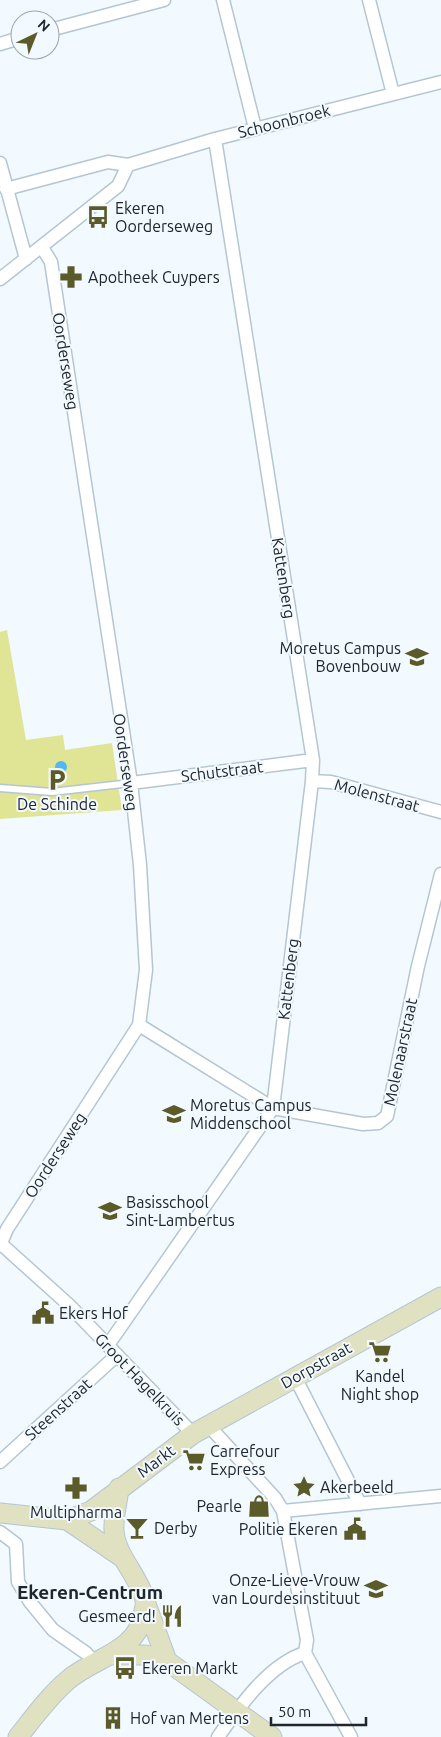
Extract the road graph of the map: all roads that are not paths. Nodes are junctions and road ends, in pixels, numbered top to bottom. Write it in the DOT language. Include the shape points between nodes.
graph roads {
  1 [pos="164,0"];
  2 [pos="223,0"];
  3 [pos="369,0"];
  4 [pos="145,2"];
  5 [pos="60,27"];
  6 [pos="441,82"];
  7 [pos="393,94"];
  8 [pos="255,128"];
  9 [pos="215,139"];
  10 [pos="0,163"];
  11 [pos="128,165"];
  12 [pos="6,189"];
  13 [pos="42,247"];
  14 [pos="26,259"];
  15 [pos="1,276"];
  16 [pos="312,760"];
  17 [pos="312,781"];
  18 [pos="131,783"];
  19 [pos="0,788"];
  20 [pos="441,812"];
  21 [pos="441,874"];
  22 [pos="139,1025"];
  23 [pos="273,1108"];
  24 [pos="0,1243"];
  25 [pos="441,1296"];
  26 [pos="108,1345"];
  27 [pos="116,1356"];
  28 [pos="292,1378"];
  29 [pos="200,1430"];
  30 [pos="0,1462"];
  31 [pos="119,1488"];
  32 [pos="441,1496"];
  33 [pos="360,1504"];
  34 [pos="283,1511"];
  35 [pos="0,1513"];
  36 [pos="67,1520"];
  37 [pos="0,1532"];
  38 [pos="123,1558"];
  39 [pos="145,1603"];
  40 [pos="306,1646"];
  41 [pos="112,1655"];
  42 [pos="167,1661"];
  43 [pos="94,1662"];
  44 [pos="237,1710"];
  45 [pos="18,1737"];
  46 [pos="218,1737"];
  47 [pos="272,1737"];
  48 [pos="351,1737"];
  1 -- 4 [label="street"];
  2 -- 8 [label="street"];
  3 -- 7 [label="street"];
  4 -- 5 [label="street"];
  6 -- 7 [label="street, Schoonbroek"];
  7 -- 8 [label="street, Schoonbroek"];
  8 -- 9 [label="street, Schoonbroek"];
  9 -- 11 [label="street, Schoonbroek"];
  9 -- 16 [label="street, Kattenberg"];
  10 -- 12 [label="street"];
  11 -- 12 [label="street, Schoonbroek" via="108,162"];
  11 -- 13 [label="street" via="118,186"];
  12 -- 14 [label="street"];
  13 -- 14 [label="street"];
  13 -- 18 [label="street, Oorderseweg" via="52,262"];
  14 -- 15 [label="street"];
  16 -- 17 [label="street, Kattenberg"];
  16 -- 18 [label="street, Schutstraat"];
  17 -- 20 [label="street, Molenstraat" via="331,782"];
  17 -- 23 [label="street, Kattenberg"];
  18 -- 19 [label="lane" via="52,792"];
  18 -- 22 [label="street, Oorderseweg" via="146,970"];
  21 -- 23 [label="street, Molenaarstraat" via="387,1116 378,1123 363,1124"];
  22 -- 23 [label="street"];
  22 -- 24 [label="street, Oorderseweg"];
  23 -- 26 [label="street"];
  24 -- 26 [label="street, Groot Hagelkruis"];
  25 -- 28 [label="main road, Dorpstraat"];
  26 -- 27 [label="street, Groot Hagelkruis"];
  27 -- 29 [label="street, Groot Hagelkruis"];
  27 -- 30 [label="street, Steenstraat"];
  28 -- 29 [label="main road, Dorpstraat"];
  28 -- 33 [label="street" via="300,1387"];
  29 -- 31 [label="main road, Markt"];
  29 -- 34 [label="street, Groot Hagelkruis" via="275,1498"];
  31 -- 36 [label="main road, Markt" via="91,1511"];
  31 -- 38 [label="main road, Markt" via="113,1531"];
  32 -- 33 [label="street"];
  33 -- 34 [label="street"];
  34 -- 40 [label="street"];
  35 -- 36 [label="main road, Markt"];
  36 -- 38 [label="main road, Markt"];
  37 -- 43 [label="street" via="16,1544 18,1582 30,1602 53,1630"];
  38 -- 39 [label="main road, Markt" via="141,1589"];
  39 -- 41 [label="main road" via="141,1628"];
  39 -- 42 [label="main road, Markt"];
  40 -- 44 [label="street" via="261,1682"];
  40 -- 48 [label="street"];
  41 -- 42 [label="main road" via="146,1655"];
  41 -- 43 [label="main road"];
  42 -- 44 [label="main road"];
  43 -- 45 [label="main road" via="55,1692"];
  44 -- 46 [label="street"];
  44 -- 47 [label="main road"];
}
